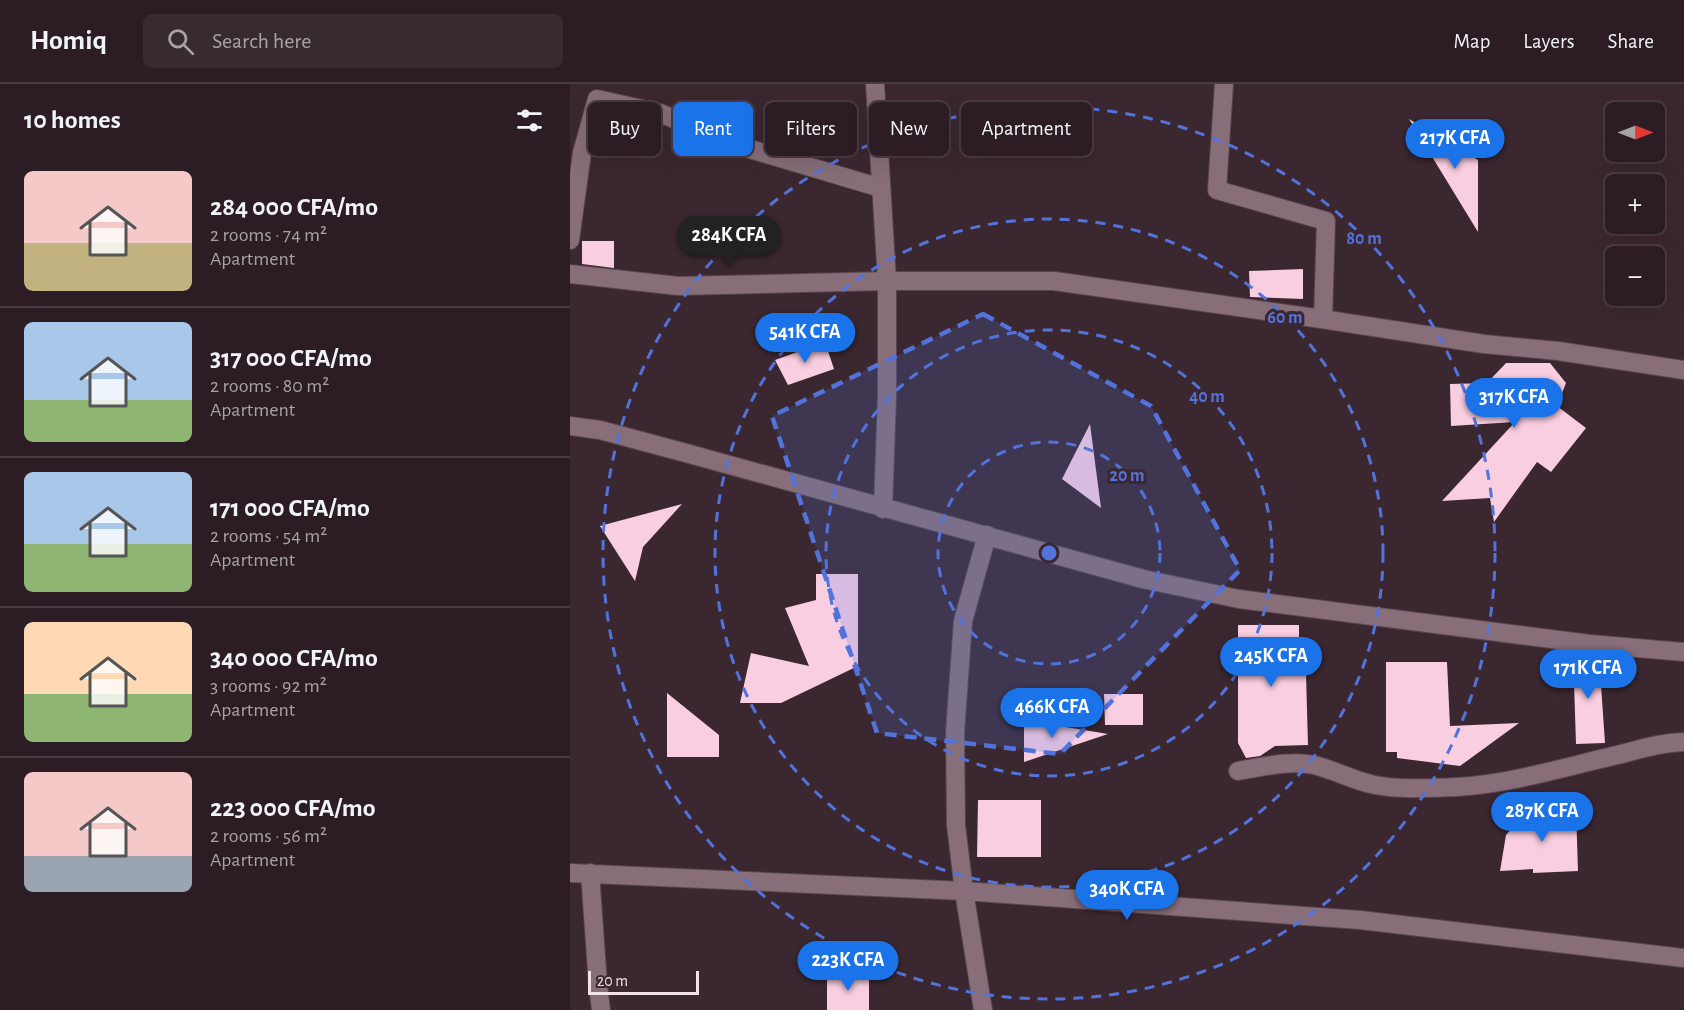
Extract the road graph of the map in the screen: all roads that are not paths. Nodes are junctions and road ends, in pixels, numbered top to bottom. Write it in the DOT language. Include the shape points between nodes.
graph roads {
  1 [pos="875,84"];
  2 [pos="1224,84"];
  3 [pos="881,188"];
  4 [pos="570,240"];
  5 [pos="570,274"];
  6 [pos="887,281"];
  7 [pos="1323,319"];
  8 [pos="1684,370"];
  9 [pos="570,426"];
  10 [pos="883,509"];
  11 [pos="987,535"];
  12 [pos="1684,652"];
  13 [pos="1684,742"];
  14 [pos="1238,771"];
  15 [pos="570,873"];
  16 [pos="590,873"];
  17 [pos="964,891"];
  18 [pos="1684,958"];
  19 [pos="601,1010"];
  20 [pos="983,1010"];
  1 -- 3 [label="street"];
  2 -- 7 [label="street" via="1217,190 1326,221"];
  3 -- 4 [label="street" via="733,144 660,113 597,99 582,153"];
  3 -- 6 [label="street"];
  5 -- 6 [label="street" via="678,286"];
  6 -- 7 [label="street" via="1054,281"];
  6 -- 10 [label="street"];
  7 -- 8 [label="street"];
  9 -- 10 [label="street" via="600,430"];
  10 -- 11 [label="street"];
  11 -- 12 [label="street" via="1143,579 1239,599 1590,644"];
  11 -- 17 [label="street" via="963,621 955,733 956,825"];
  13 -- 14 [label="street" via="1645,746 1492,784 1395,788 1298,763"];
  15 -- 16 [label="street"];
  16 -- 17 [label="street"];
  16 -- 19 [label="street"];
  17 -- 18 [label="street" via="1360,921"];
  17 -- 20 [label="street"];
}
